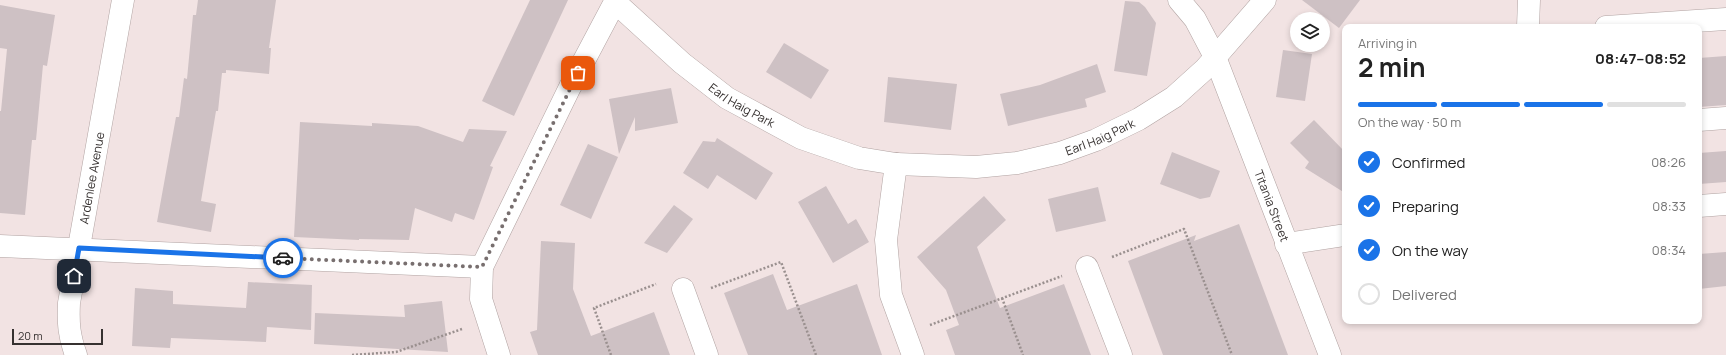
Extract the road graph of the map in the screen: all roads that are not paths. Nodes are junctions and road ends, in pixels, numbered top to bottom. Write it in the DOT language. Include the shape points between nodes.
graph roads {
  1 [pos="123,0"];
  2 [pos="1179,0"];
  3 [pos="1265,0"];
  4 [pos="1529,0"];
  5 [pos="616,1"];
  6 [pos="1726,19"];
  7 [pos="1528,24"];
  8 [pos="1651,24"];
  9 [pos="1215,57"];
  10 [pos="1726,118"];
  11 [pos="1702,120"];
  12 [pos="896,164"];
  13 [pos="1726,204"];
  14 [pos="1702,206"];
  15 [pos="1342,235"];
  16 [pos="1286,244"];
  17 [pos="0,246"];
  18 [pos="79,248"];
  19 [pos="482,267"];
  20 [pos="1087,267"];
  21 [pos="682,289"];
  22 [pos="76,355"];
  23 [pos="499,355"];
  24 [pos="707,355"];
  25 [pos="913,355"];
  26 [pos="1121,355"];
  27 [pos="1330,355"];
  1 -- 18 [label="street, Ardenlee Avenue"];
  2 -- 9 [label="street" via="1195,19"];
  3 -- 9 [label="street, Earl Haig Park"];
  4 -- 7 [label="street"];
  5 -- 12 [label="street, Earl Haig Park" via="682,63 727,98 800,138 859,158"];
  5 -- 19 [label="street" via="570,87"];
  6 -- 8 [label="street"];
  9 -- 12 [label="street, Earl Haig Park" via="1174,97 1145,116 1096,140 1060,153 1017,163 976,168"];
  9 -- 16 [label="street, Titania Street"];
  10 -- 11 [label="street"];
  12 -- 25 [label="street" via="886,240 891,295"];
  13 -- 14 [label="street"];
  15 -- 16 [label="street"];
  16 -- 27 [label="street, Titania Street"];
  17 -- 18 [label="street"];
  18 -- 19 [label="street"];
  18 -- 22 [label="street, Ardenlee Avenue" via="69,303 68,325"];
  19 -- 23 [label="street" via="481,299"];
  20 -- 26 [label="street"];
  21 -- 24 [label="street"];
}
